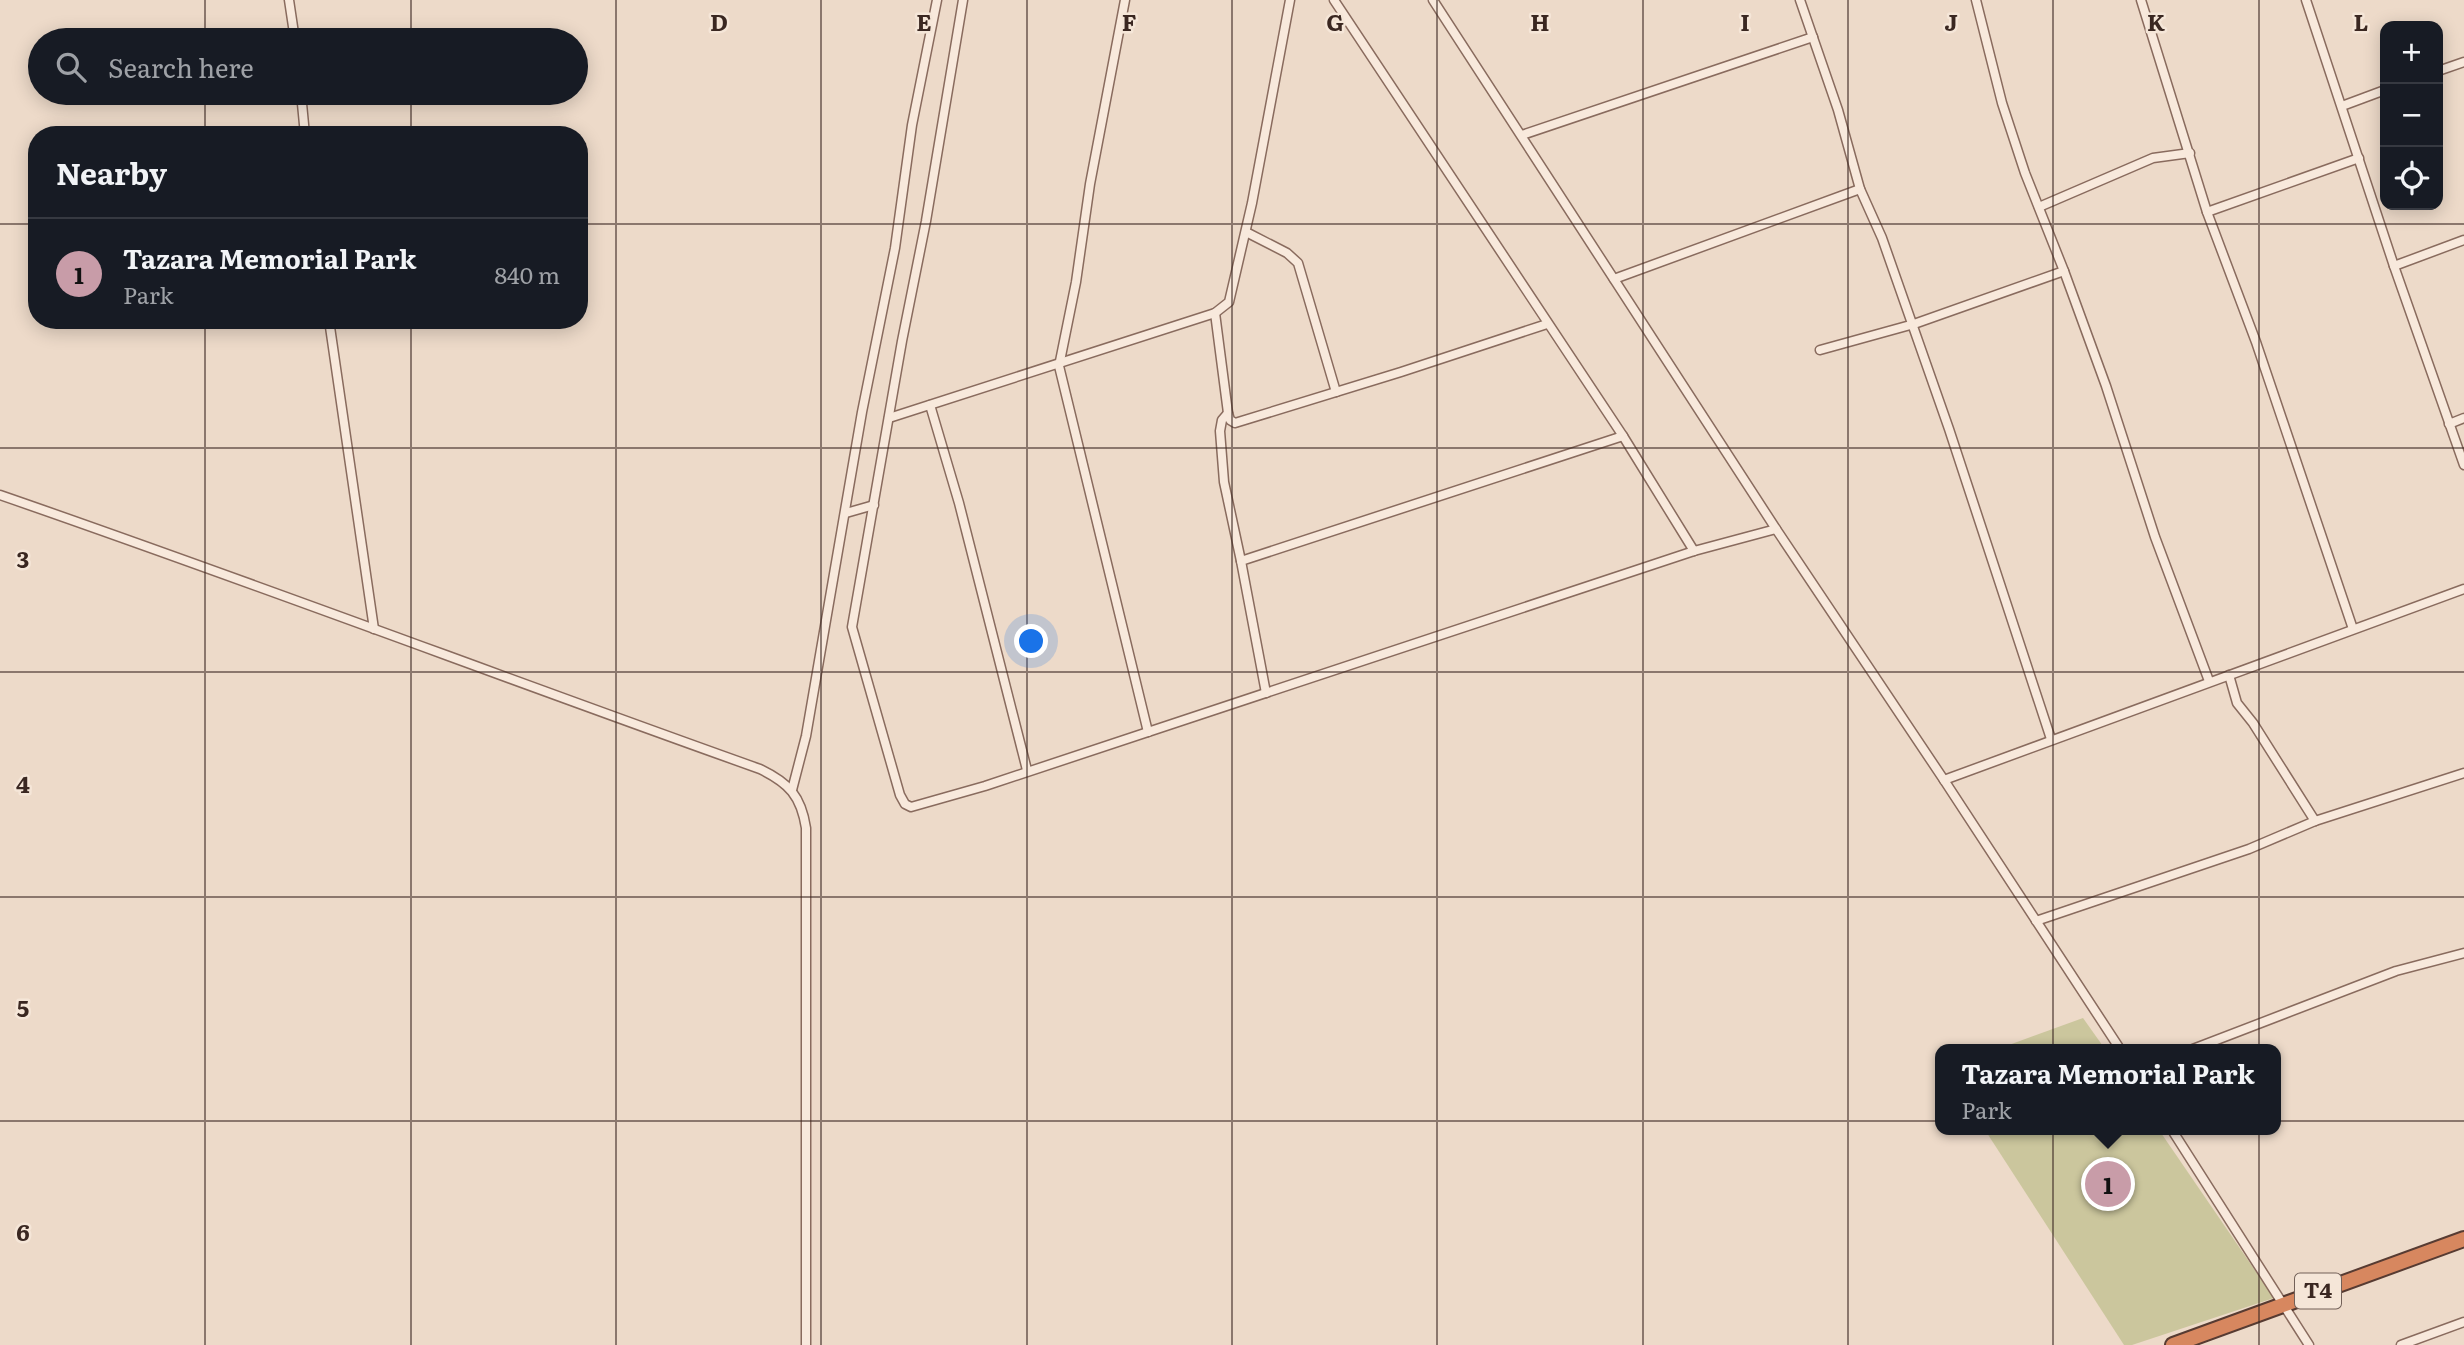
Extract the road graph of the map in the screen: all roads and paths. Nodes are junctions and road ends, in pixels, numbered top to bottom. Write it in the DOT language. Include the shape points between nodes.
graph roads {
  1 [pos="289,0"];
  2 [pos="937,0"];
  3 [pos="963,0"];
  4 [pos="1125,0"];
  5 [pos="1290,0"];
  6 [pos="1334,0"];
  7 [pos="1433,0"];
  8 [pos="1800,0"];
  9 [pos="1976,0"];
  10 [pos="2141,0"];
  11 [pos="2306,0"];
  12 [pos="293,28"];
  13 [pos="1812,37"];
  14 [pos="2464,62"];
  15 [pos="2443,69"];
  16 [pos="2380,92"];
  17 [pos="302,105"];
  18 [pos="2342,106"];
  19 [pos="304,126"];
  20 [pos="1522,135"];
  21 [pos="2190,153"];
  22 [pos="2359,158"];
  23 [pos="1860,189"];
  24 [pos="2039,207"];
  25 [pos="2207,212"];
  26 [pos="1246,232"];
  27 [pos="2464,240"];
  28 [pos="2394,266"];
  29 [pos="2064,271"];
  30 [pos="1614,279"];
  31 [pos="1215,313"];
  32 [pos="1548,324"];
  33 [pos="1914,324"];
  34 [pos="330,329"];
  35 [pos="1821,350"];
  36 [pos="1061,362"];
  37 [pos="1336,392"];
  38 [pos="930,405"];
  39 [pos="1228,414"];
  40 [pos="889,418"];
  41 [pos="2464,418"];
  42 [pos="2449,424"];
  43 [pos="1623,436"];
  44 [pos="2464,465"];
  45 [pos="0,495"];
  46 [pos="873,505"];
  47 [pos="846,513"];
  48 [pos="1776,529"];
  49 [pos="1694,551"];
  50 [pos="1241,561"];
  51 [pos="2464,589"];
  52 [pos="374,629"];
  53 [pos="2353,629"];
  54 [pos="2229,675"];
  55 [pos="2209,681"];
  56 [pos="1266,693"];
  57 [pos="1148,732"];
  58 [pos="2051,740"];
  59 [pos="1027,770"];
  60 [pos="2464,773"];
  61 [pos="1944,780"];
  62 [pos="792,790"];
  63 [pos="2315,821"];
  64 [pos="2036,921"];
  65 [pos="2464,953"];
  66 [pos="2117,1044"];
  67 [pos="2206,1044"];
  68 [pos="2175,1135"];
  69 [pos="2464,1239"];
  70 [pos="2285,1303"];
  71 [pos="2464,1322"];
  72 [pos="806,1345"];
  73 [pos="2173,1345"];
  74 [pos="2309,1345"];
  75 [pos="2402,1345"];
  1 -- 12 [label="street"];
  2 -- 47 [label="street"];
  3 -- 40 [label="street"];
  4 -- 36 [label="street"];
  5 -- 26 [label="street"];
  6 -- 32 [label="street"];
  7 -- 20 [label="street"];
  8 -- 13 [label="street"];
  9 -- 24 [label="street" via="2002,103"];
  10 -- 21 [label="street"];
  11 -- 18 [label="street"];
  13 -- 20 [label="street"];
  13 -- 23 [label="street"];
  14 -- 15 [label="street"];
  16 -- 18 [label="street"];
  17 -- 19 [label="street"];
  18 -- 22 [label="street"];
  20 -- 30 [label="street"];
  21 -- 24 [label="street" via="2153,158"];
  21 -- 25 [label="street"];
  22 -- 25 [label="street"];
  22 -- 28 [label="street"];
  23 -- 30 [label="street"];
  23 -- 33 [label="street"];
  24 -- 29 [label="street"];
  25 -- 53 [label="street"];
  26 -- 31 [label="street" via="1229,302"];
  26 -- 37 [label="street" via="1298,263"];
  27 -- 28 [label="street"];
  28 -- 42 [label="street"];
  29 -- 33 [label="street"];
  29 -- 55 [label="street"];
  30 -- 48 [label="street"];
  31 -- 36 [label="street"];
  31 -- 39 [label="street"];
  32 -- 37 [label="street"];
  32 -- 43 [label="street"];
  33 -- 35 [label="street"];
  33 -- 58 [label="street"];
  34 -- 52 [label="street"];
  36 -- 38 [label="street"];
  36 -- 57 [label="street" via="1059,371"];
  37 -- 39 [label="street" via="1235,423"];
  38 -- 40 [label="street"];
  38 -- 59 [label="street"];
  39 -- 50 [label="street" via="1220,430 1224,482"];
  40 -- 46 [label="street"];
  41 -- 42 [label="street"];
  42 -- 44 [label="street"];
  43 -- 49 [label="street"];
  43 -- 50 [label="street"];
  45 -- 52 [label="street"];
  46 -- 47 [label="street"];
  46 -- 59 [label="street" via="852,627 905,804 911,807"];
  47 -- 62 [label="street"];
  48 -- 49 [label="street"];
  48 -- 61 [label="street"];
  49 -- 56 [label="street"];
  50 -- 56 [label="street"];
  51 -- 53 [label="street"];
  52 -- 62 [label="street" via="760,769"];
  53 -- 54 [label="street"];
  54 -- 55 [label="street"];
  54 -- 63 [label="street" via="2237,703"];
  55 -- 58 [label="street"];
  56 -- 57 [label="street"];
  57 -- 59 [label="street"];
  58 -- 61 [label="street"];
  60 -- 63 [label="street"];
  61 -- 64 [label="street"];
  62 -- 72 [label="street" via="806,828"];
  63 -- 64 [label="street" via="2249,849"];
  64 -- 66 [label="street"];
  65 -- 67 [label="street" via="2385,975"];
  68 -- 70 [label="street"];
  69 -- 70 [label="highway, T4"];
  70 -- 73 [label="highway, T4"];
  70 -- 74 [label="street"];
  71 -- 75 [label="street"];
}
